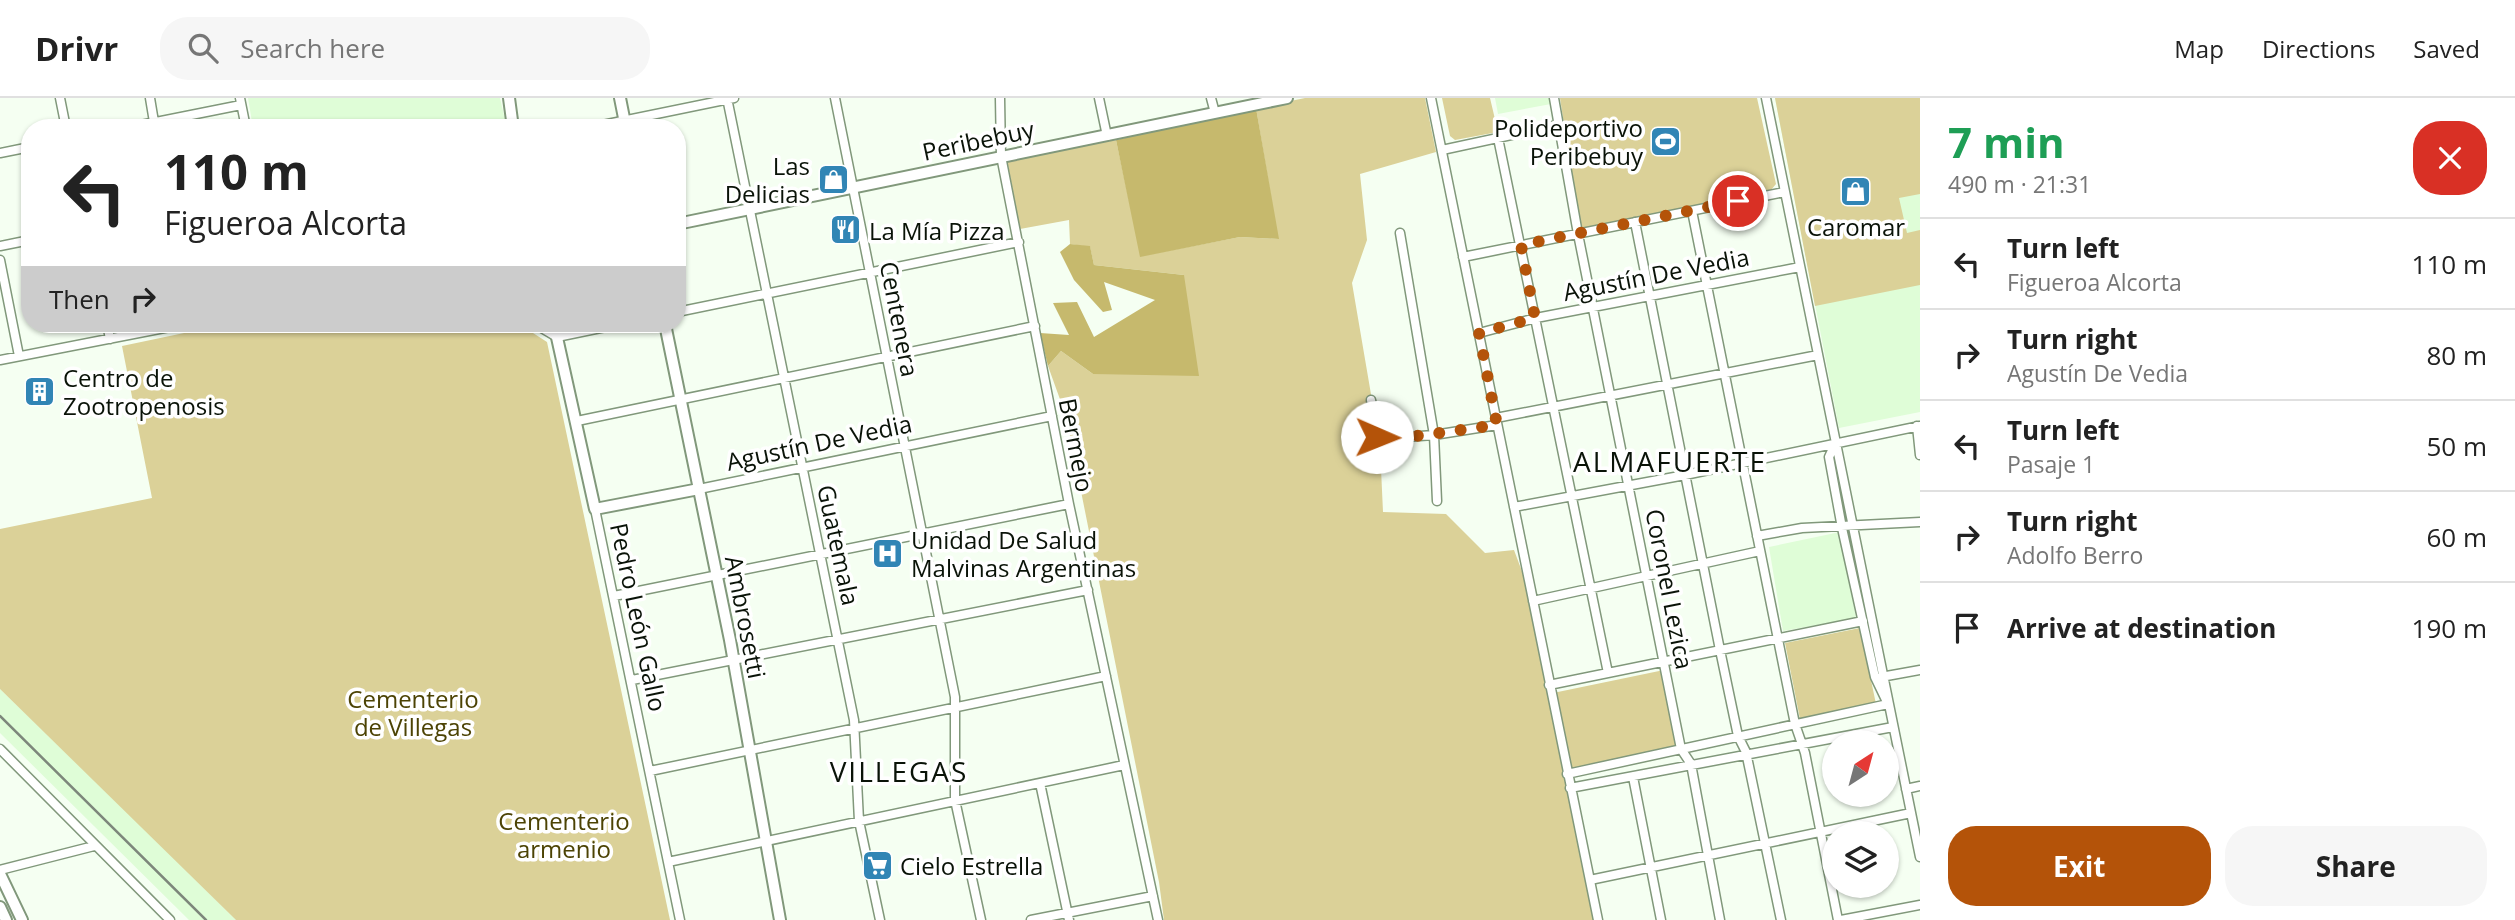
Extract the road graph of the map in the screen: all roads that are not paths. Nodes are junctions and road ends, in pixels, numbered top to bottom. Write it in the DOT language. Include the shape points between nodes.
graph roads {
  1 [pos="60,98"];
  2 [pos="150,98"];
  3 [pos="509,98"];
  4 [pos="620,98"];
  5 [pos="730,98"];
  6 [pos="835,98"];
  7 [pos="1000,98"];
  8 [pos="1099,98"];
  9 [pos="1211,98"];
  10 [pos="1287,98"];
  11 [pos="1431,98"];
  12 [pos="1554,98"];
  13 [pos="1766,98"];
  14 [pos="240,102"];
  15 [pos="1215,113"];
  16 [pos="64,119"];
  17 [pos="154,119"];
  18 [pos="177,119"];
  19 [pos="512,119"];
  20 [pos="625,119"];
  21 [pos="646,119"];
  22 [pos="1558,125"];
  23 [pos="1107,136"];
  24 [pos="1498,138"];
  25 [pos="21,149"];
  26 [pos="1443,150"];
  27 [pos="0,153"];
  28 [pos="1001,156"];
  29 [pos="854,188"];
  30 [pos="1784,192"];
  31 [pos="750,209"];
  32 [pos="1692,211"];
  33 [pos="686,222"];
  34 [pos="1634,222"];
  35 [pos="1400,233"];
  36 [pos="1578,234"];
  37 [pos="21,242"];
  38 [pos="1019,242"];
  39 [pos="1521,245"];
  40 [pos="0,246"];
  41 [pos="1463,257"];
  42 [pos="0,260"];
  43 [pos="1800,267"];
  44 [pos="871,272"];
  45 [pos="1706,285"];
  46 [pos="767,293"];
  47 [pos="1650,295"];
  48 [pos="1594,307"];
  49 [pos="686,310"];
  50 [pos="1535,318"];
  51 [pos="1035,326"];
  52 [pos="109,333"];
  53 [pos="140,333"];
  54 [pos="550,333"];
  55 [pos="556,333"];
  56 [pos="576,333"];
  57 [pos="667,333"];
  58 [pos="1479,333"];
  59 [pos="557,337"];
  60 [pos="110,339"];
  61 [pos="1818,355"];
  62 [pos="19,356"];
  63 [pos="888,357"];
  64 [pos="0,360"];
  65 [pos="1724,373"];
  66 [pos="784,378"];
  67 [pos="1668,384"];
  68 [pos="1609,396"];
  69 [pos="680,400"];
  70 [pos="1371,400"];
  71 [pos="1554,405"];
  72 [pos="1052,416"];
  73 [pos="577,421"];
  74 [pos="1497,422"];
  75 [pos="1919,426"];
  76 [pos="1434,435"];
  77 [pos="1836,442"];
  78 [pos="905,445"];
  79 [pos="1920,455"];
  80 [pos="1743,463"];
  81 [pos="803,467"];
  82 [pos="1685,475"];
  83 [pos="1629,485"];
  84 [pos="699,489"];
  85 [pos="1572,496"];
  86 [pos="1437,501"];
  87 [pos="1069,504"];
  88 [pos="1514,507"];
  89 [pos="595,509"];
  90 [pos="1920,522"];
  91 [pos="1854,526"];
  92 [pos="1842,528"];
  93 [pos="923,533"];
  94 [pos="1757,536"];
  95 [pos="1760,551"];
  96 [pos="821,554"];
  97 [pos="1703,563"];
  98 [pos="1648,575"];
  99 [pos="717,576"];
  100 [pos="1592,589"];
  101 [pos="1088,590"];
  102 [pos="614,596"];
  103 [pos="1533,601"];
  104 [pos="940,619"];
  105 [pos="1863,621"];
  106 [pos="839,639"];
  107 [pos="1778,639"];
  108 [pos="1720,650"];
  109 [pos="734,660"];
  110 [pos="1665,661"];
  111 [pos="1920,670"];
  112 [pos="1608,673"];
  113 [pos="1106,676"];
  114 [pos="1875,677"];
  115 [pos="1885,677"];
  116 [pos="632,681"];
  117 [pos="1549,685"];
  118 [pos="1888,704"];
  119 [pos="957,707"];
  120 [pos="1795,724"];
  121 [pos="1893,727"];
  122 [pos="855,728"];
  123 [pos="1738,736"];
  124 [pos="1802,743"];
  125 [pos="0,749"];
  126 [pos="1681,749"];
  127 [pos="750,751"];
  128 [pos="1746,752"];
  129 [pos="1691,764"];
  130 [pos="1124,765"];
  131 [pos="650,771"];
  132 [pos="1567,774"];
  133 [pos="1633,777"];
  134 [pos="1040,783"];
  135 [pos="1920,786"];
  136 [pos="1570,788"];
  137 [pos="1906,789"];
  138 [pos="956,800"];
  139 [pos="1911,813"];
  140 [pos="859,821"];
  141 [pos="1818,832"];
  142 [pos="764,840"];
  143 [pos="1765,842"];
  144 [pos="94,846"];
  145 [pos="1706,855"];
  146 [pos="1920,857"];
  147 [pos="668,862"];
  148 [pos="1650,866"];
  149 [pos="0,872"];
  150 [pos="1590,880"];
  151 [pos="1153,896"];
  152 [pos="1920,905"];
  153 [pos="0,906"];
  154 [pos="1068,916"];
  155 [pos="6,920"];
  156 [pos="22,920"];
  157 [pos="170,920"];
  158 [pos="680,920"];
  159 [pos="780,920"];
  160 [pos="880,920"];
  161 [pos="981,920"];
  162 [pos="1031,920"];
  163 [pos="1158,920"];
  164 [pos="1598,920"];
  165 [pos="1661,920"];
  166 [pos="1720,920"];
  167 [pos="1781,920"];
  168 [pos="1840,920"];
  1 -- 16 [label="street"];
  2 -- 17 [label="street"];
  3 -- 19 [label="street"];
  4 -- 20 [label="street"];
  5 -- 21 [label="street"];
  5 -- 31 [label="street, Guatemala"];
  6 -- 29 [label="street, Centenera"];
  7 -- 28 [label="street, Bermejo"];
  8 -- 23 [label="street"];
  9 -- 15 [label="street"];
  10 -- 15 [label="street, Peribebuy"];
  11 -- 26 [label="street"];
  12 -- 22 [label="street, Coronel Lezica"];
  13 -- 30 [label="street"];
  14 -- 18 [label="street"];
  15 -- 23 [label="street, Peribebuy"];
  22 -- 24 [label="street"];
  22 -- 36 [label="street, Coronel Lezica"];
  23 -- 28 [label="street, Peribebuy"];
  24 -- 26 [label="street"];
  24 -- 39 [label="street"];
  25 -- 27 [label="street"];
  26 -- 41 [label="street"];
  28 -- 29 [label="street, Peribebuy"];
  28 -- 38 [label="street, Bermejo"];
  29 -- 31 [label="street, Peribebuy"];
  29 -- 44 [label="street, Centenera"];
  30 -- 32 [label="street"];
  30 -- 43 [label="street"];
  31 -- 33 [label="street, Peribebuy"];
  31 -- 46 [label="street, Guatemala"];
  32 -- 34 [label="street"];
  32 -- 45 [label="street"];
  34 -- 36 [label="street"];
  34 -- 47 [label="street"];
  35 -- 76 [label="street"];
  36 -- 39 [label="street"];
  36 -- 48 [label="street, Coronel Lezica"];
  37 -- 40 [label="street"];
  38 -- 44 [label="street"];
  38 -- 51 [label="street, Bermejo"];
  39 -- 41 [label="street"];
  39 -- 50 [label="street"];
  41 -- 58 [label="street"];
  42 -- 62 [label="street"];
  43 -- 45 [label="street, Agustín De Vedia"];
  43 -- 61 [label="street"];
  44 -- 46 [label="street"];
  44 -- 63 [label="street, Centenera"];
  45 -- 47 [label="street, Agustín De Vedia"];
  45 -- 65 [label="street"];
  46 -- 49 [label="street"];
  46 -- 66 [label="street, Guatemala"];
  47 -- 48 [label="street, Agustín De Vedia"];
  47 -- 67 [label="street"];
  48 -- 50 [label="street, Agustín De Vedia"];
  48 -- 68 [label="street, Coronel Lezica"];
  50 -- 58 [label="street, Agustín De Vedia"];
  50 -- 71 [label="street"];
  51 -- 63 [label="street"];
  51 -- 72 [label="street, Bermejo"];
  52 -- 60 [label="street"];
  53 -- 60 [label="street"];
  54 -- 59 [label="street"];
  55 -- 59 [label="street, Pedro León Gallo"];
  56 -- 59 [label="street"];
  57 -- 69 [label="street, Ambrosetti"];
  58 -- 74 [label="street"];
  59 -- 73 [label="street, Pedro León Gallo"];
  60 -- 62 [label="street"];
  61 -- 65 [label="street"];
  61 -- 77 [label="street"];
  62 -- 64 [label="street"];
  63 -- 66 [label="street"];
  63 -- 78 [label="street, Centenera"];
  65 -- 67 [label="street"];
  65 -- 80 [label="street"];
  66 -- 69 [label="street"];
  66 -- 81 [label="street, Guatemala"];
  67 -- 68 [label="street"];
  67 -- 82 [label="street"];
  68 -- 71 [label="street"];
  68 -- 83 [label="street, Coronel Lezica"];
  69 -- 73 [label="street"];
  69 -- 84 [label="street, Ambrosetti"];
  70 -- 76 [label="street" via="1378,439"];
  71 -- 74 [label="street"];
  71 -- 85 [label="street"];
  72 -- 78 [label="street, Agustín De Vedia"];
  72 -- 87 [label="street, Bermejo"];
  73 -- 89 [label="street, Pedro León Gallo"];
  74 -- 76 [label="street"];
  74 -- 88 [label="street"];
  75 -- 77 [label="street"];
  75 -- 79 [label="street"];
  76 -- 86 [label="street"];
  77 -- 80 [label="street"];
  77 -- 91 [label="street"];
  77 -- 92 [label="street" via="1829,457"];
  78 -- 81 [label="street, Agustín De Vedia"];
  78 -- 93 [label="street, Centenera"];
  80 -- 82 [label="street"];
  80 -- 94 [label="street"];
  81 -- 84 [label="street, Agustín De Vedia"];
  81 -- 96 [label="street, Guatemala"];
  82 -- 83 [label="street"];
  82 -- 97 [label="street"];
  83 -- 85 [label="street"];
  83 -- 98 [label="street, Coronel Lezica"];
  84 -- 89 [label="street, Agustín De Vedia"];
  84 -- 99 [label="street, Ambrosetti"];
  85 -- 88 [label="street"];
  85 -- 100 [label="street"];
  87 -- 93 [label="street"];
  87 -- 101 [label="street, Bermejo"];
  88 -- 103 [label="street"];
  89 -- 102 [label="street, Pedro León Gallo"];
  90 -- 91 [label="street"];
  91 -- 92 [label="street"];
  91 -- 115 [label="street"];
  92 -- 94 [label="street" via="1802,528"];
  92 -- 105 [label="street"];
  93 -- 96 [label="street"];
  93 -- 104 [label="street, Centenera"];
  94 -- 95 [label="street"];
  95 -- 97 [label="street"];
  95 -- 107 [label="street"];
  96 -- 99 [label="street"];
  96 -- 106 [label="street, Guatemala"];
  97 -- 98 [label="street"];
  97 -- 108 [label="street"];
  98 -- 100 [label="street"];
  98 -- 110 [label="street, Coronel Lezica"];
  99 -- 102 [label="street"];
  99 -- 109 [label="street, Ambrosetti"];
  100 -- 103 [label="street"];
  100 -- 112 [label="street"];
  101 -- 104 [label="street"];
  101 -- 113 [label="street, Bermejo"];
  102 -- 116 [label="street, Pedro León Gallo"];
  103 -- 117 [label="street"];
  104 -- 106 [label="street"];
  104 -- 119 [label="street, Centenera"];
  105 -- 107 [label="street"];
  105 -- 114 [label="street"];
  106 -- 109 [label="street"];
  106 -- 122 [label="street, Guatemala"];
  107 -- 108 [label="street"];
  107 -- 120 [label="street"];
  108 -- 110 [label="street"];
  108 -- 123 [label="street"];
  109 -- 116 [label="street"];
  109 -- 127 [label="street, Ambrosetti"];
  110 -- 112 [label="street"];
  110 -- 126 [label="street, Coronel Lezica"];
  111 -- 115 [label="street"];
  112 -- 117 [label="street"];
  113 -- 119 [label="street"];
  113 -- 130 [label="street, Bermejo"];
  114 -- 115 [label="street"];
  114 -- 118 [label="street"];
  115 -- 118 [label="street"];
  116 -- 131 [label="street, Pedro León Gallo"];
  117 -- 132 [label="street"];
  118 -- 120 [label="street"];
  118 -- 121 [label="street"];
  119 -- 122 [label="street"];
  119 -- 138 [label="street, Centenera"];
  120 -- 123 [label="street"];
  120 -- 124 [label="street"];
  121 -- 124 [label="street"];
  121 -- 137 [label="street"];
  122 -- 127 [label="street"];
  122 -- 140 [label="street, Guatemala"];
  123 -- 126 [label="street"];
  123 -- 128 [label="street"];
  124 -- 128 [label="street"];
  124 -- 141 [label="street"];
  125 -- 144 [label="street"];
  126 -- 129 [label="street, Coronel Lezica"];
  126 -- 132 [label="street"];
  127 -- 131 [label="street"];
  127 -- 142 [label="street, Ambrosetti"];
  128 -- 129 [label="street"];
  128 -- 143 [label="street"];
  129 -- 133 [label="street"];
  129 -- 145 [label="street, Coronel Lezica"];
  130 -- 134 [label="street"];
  130 -- 151 [label="street, Bermejo"];
  131 -- 147 [label="street, Pedro León Gallo"];
  132 -- 136 [label="street"];
  133 -- 136 [label="street"];
  133 -- 148 [label="street"];
  134 -- 138 [label="street"];
  134 -- 154 [label="street"];
  135 -- 137 [label="street"];
  136 -- 150 [label="street"];
  137 -- 139 [label="street"];
  138 -- 140 [label="street"];
  138 -- 161 [label="street, Centenera"];
  139 -- 141 [label="street"];
  139 -- 146 [label="street"];
  140 -- 142 [label="street"];
  140 -- 160 [label="street, Guatemala"];
  141 -- 143 [label="street"];
  141 -- 168 [label="street"];
  142 -- 147 [label="street"];
  142 -- 159 [label="street, Ambrosetti"];
  143 -- 145 [label="street"];
  143 -- 167 [label="street"];
  144 -- 149 [label="street"];
  144 -- 157 [label="street"];
  145 -- 148 [label="street"];
  145 -- 166 [label="street, Coronel Lezica"];
  147 -- 158 [label="street, Pedro León Gallo"];
  148 -- 150 [label="street"];
  148 -- 165 [label="street"];
  149 -- 156 [label="street"];
  150 -- 164 [label="street"];
  151 -- 154 [label="street"];
  151 -- 163 [label="street, Bermejo"];
  152 -- 168 [label="street"];
  153 -- 155 [label="street"];
  154 -- 162 [label="street"];
}
